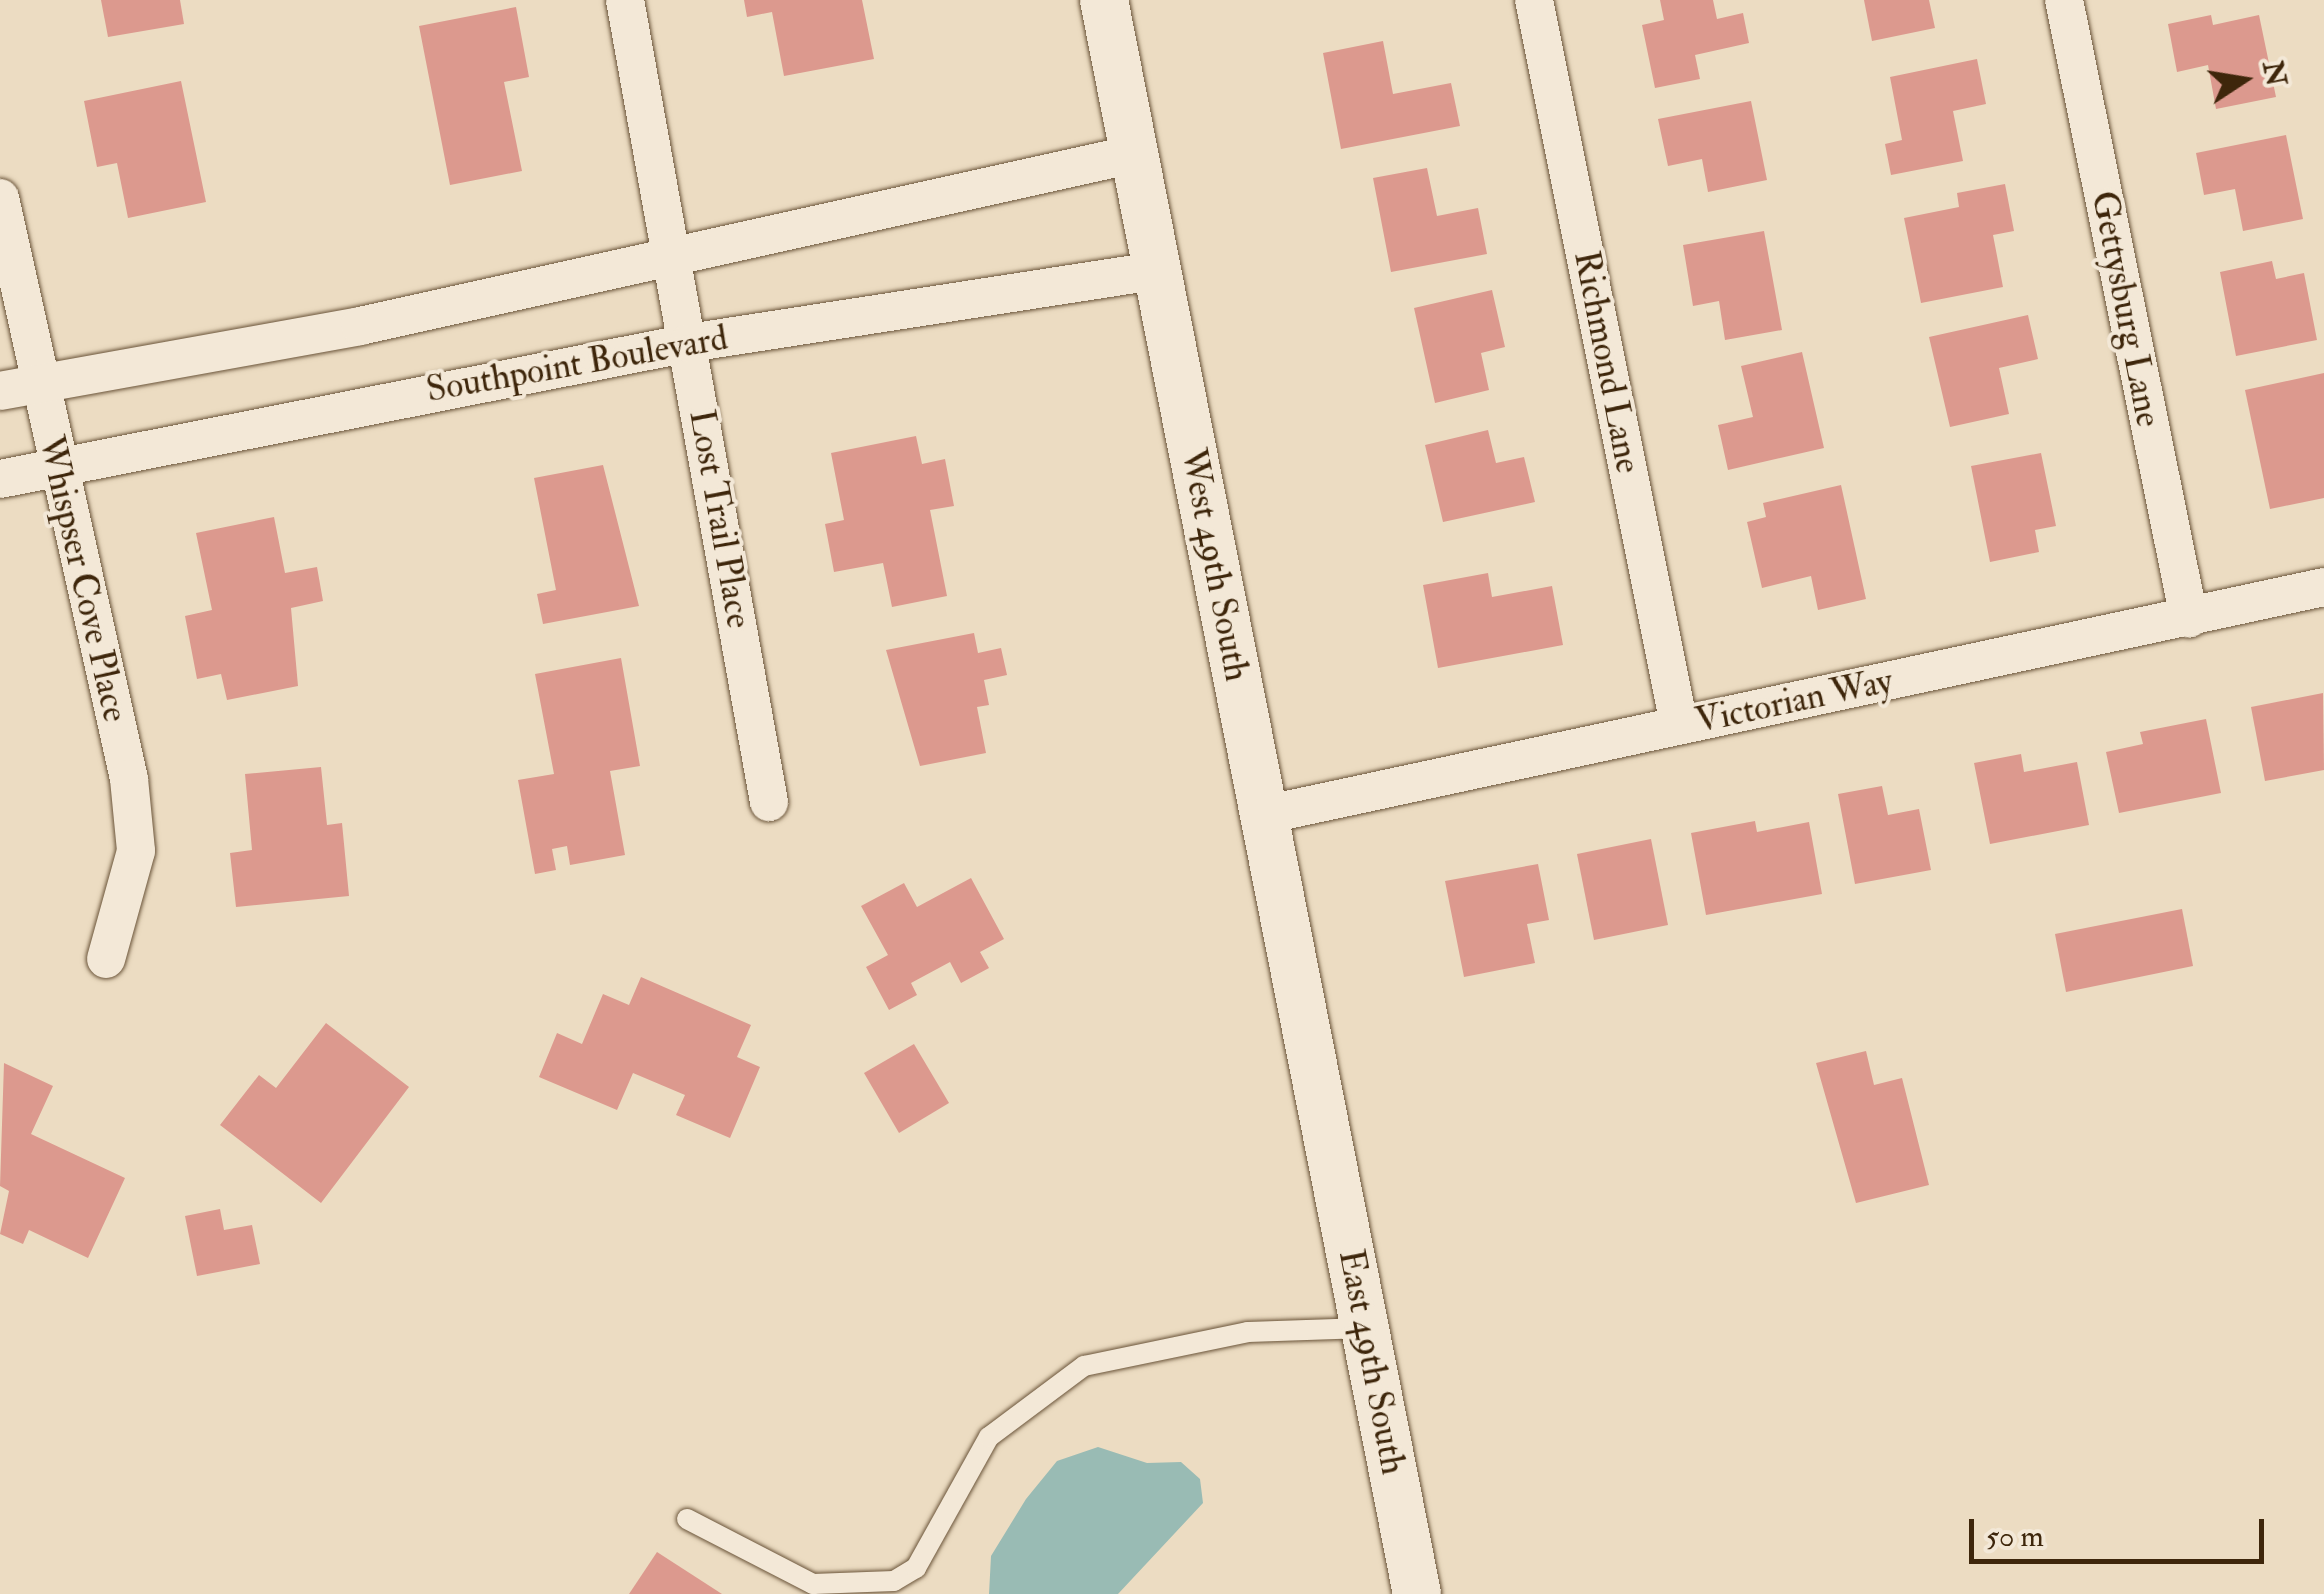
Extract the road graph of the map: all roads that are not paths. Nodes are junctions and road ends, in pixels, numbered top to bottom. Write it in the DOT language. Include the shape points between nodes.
graph roads {
  1 [pos="625,0"];
  2 [pos="1104,0"];
  3 [pos="1534,0"];
  4 [pos="2064,0"];
  5 [pos="1134,154"];
  6 [pos="0,198"];
  7 [pos="668,257"];
  8 [pos="1158,270"];
  9 [pos="689,343"];
  10 [pos="40,388"];
  11 [pos="0,392"];
  12 [pos="57,468"];
  13 [pos="0,479"];
  14 [pos="2324,588"];
  15 [pos="2189,618"];
  16 [pos="1680,724"];
  17 [pos="769,802"];
  18 [pos="1264,815"];
  19 [pos="106,959"];
  20 [pos="1326,1130"];
  21 [pos="1365,1328"];
  22 [pos="687,1519"];
  23 [pos="1418,1594"];
  1 -- 7 [label="street, Lost Trail Place"];
  2 -- 5 [label="street, West 49th South"];
  3 -- 16 [label="street, Richmond Lane"];
  4 -- 15 [label="street, Gettysburg Lane"];
  5 -- 7 [label="street"];
  5 -- 8 [label="street, West 49th South"];
  6 -- 10 [label="street, Whispser Cove Place"];
  7 -- 9 [label="street, Lost Trail Place"];
  7 -- 10 [label="street"];
  8 -- 9 [label="street, Southpoint Boulevard"];
  8 -- 18 [label="street, West 49th South"];
  9 -- 12 [label="street, Southpoint Boulevard"];
  9 -- 17 [label="street, Lost Trail Place"];
  10 -- 11 [label="street"];
  10 -- 12 [label="street, Whispser Cove Place"];
  12 -- 13 [label="street, Southpoint Boulevard"];
  12 -- 19 [label="street, Whispser Cove Place" via="134,832"];
  14 -- 15 [label="street, Victorian Way"];
  15 -- 16 [label="street, Victorian Way"];
  16 -- 18 [label="street, Victorian Way"];
  18 -- 20 [label="street, West 49th South"];
  20 -- 21 [label="street, East 49th South"];
  21 -- 22 [label="lane" via="1248,1332 1084,1366 989,1437 916,1568 894,1581 813,1584"];
  21 -- 23 [label="street, East 49th South"];
}
